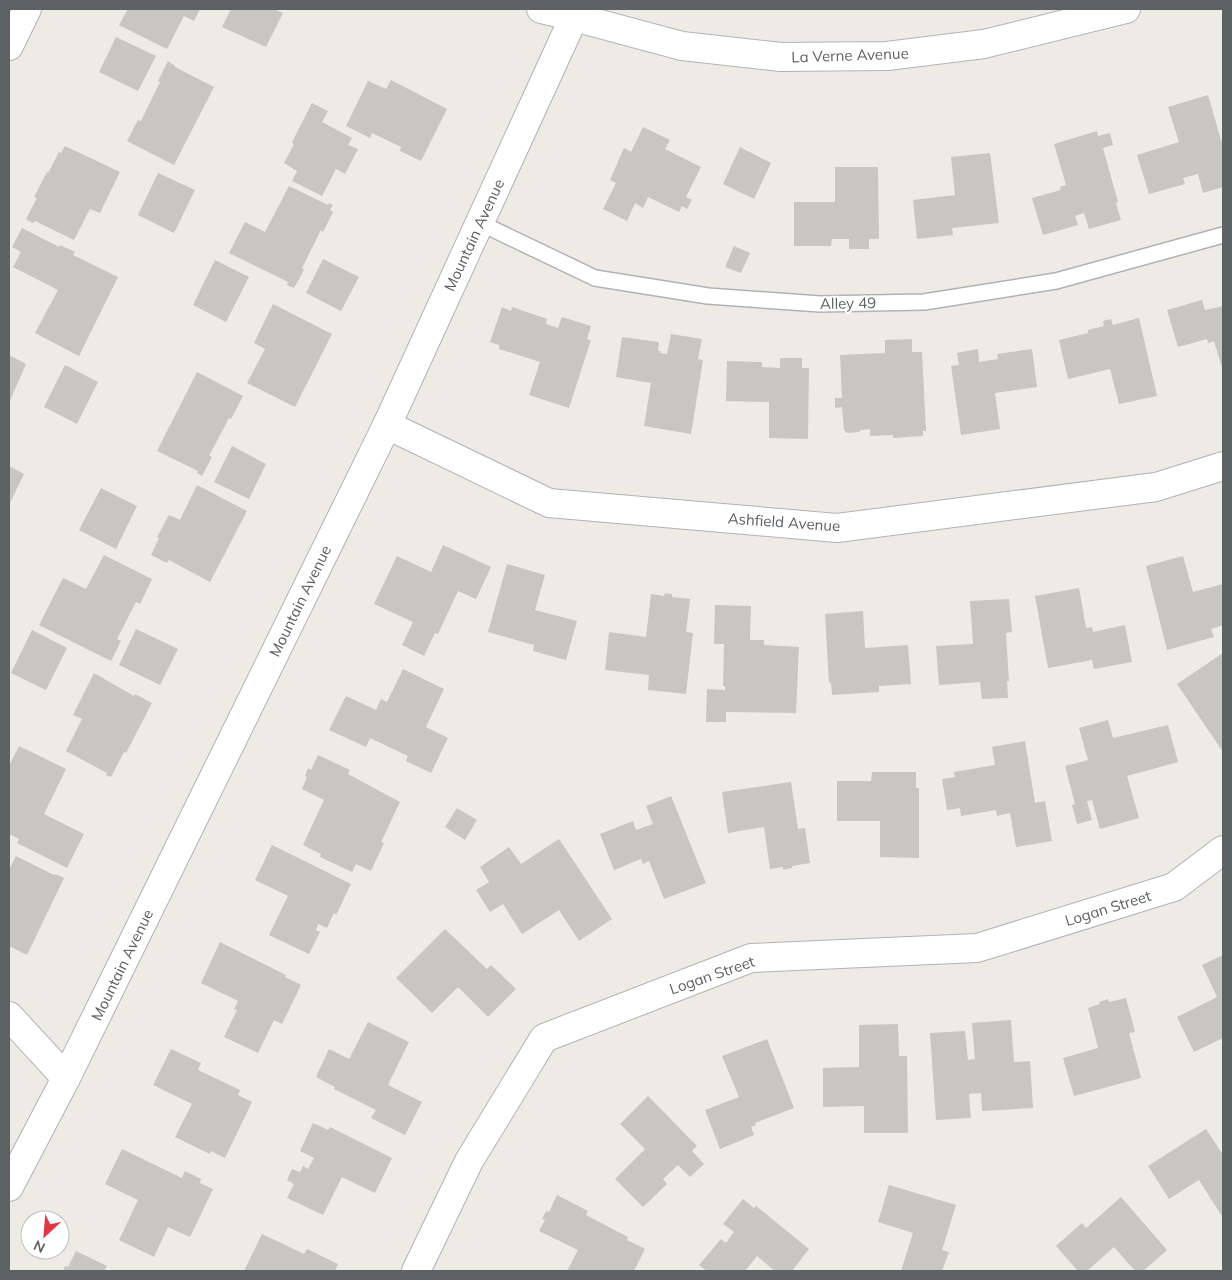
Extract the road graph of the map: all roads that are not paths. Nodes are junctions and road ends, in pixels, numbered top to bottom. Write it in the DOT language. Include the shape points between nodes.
graph roads {
  1 [pos="27,9"];
  2 [pos="541,9"];
  3 [pos="1126,9"];
  4 [pos="576,13"];
  5 [pos="9,46"];
  6 [pos="480,223"];
  7 [pos="1223,235"];
  8 [pos="387,424"];
  9 [pos="1223,466"];
  10 [pos="1223,850"];
  11 [pos="9,1016"];
  12 [pos="66,1078"];
  13 [pos="9,1187"];
  14 [pos="416,1271"];
  1 -- 5 [label="street"];
  2 -- 4 [label="street, La Verne Avenue"];
  3 -- 4 [label="street, La Verne Avenue" via="984,44 888,56 810,57 780,57 682,46"];
  4 -- 6 [label="street, Mountain Avenue"];
  6 -- 7 [label="lane, Alley 49" via="595,278 708,296 820,304 924,302 1056,281"];
  6 -- 8 [label="street, Mountain Avenue"];
  8 -- 9 [label="street, Ashfield Avenue" via="549,503 836,528 1156,487"];
  8 -- 12 [label="street, Mountain Avenue"];
  10 -- 14 [label="street, Logan Street" via="1174,887 977,948 751,958 544,1038 469,1161"];
  11 -- 12 [label="street"];
  12 -- 13 [label="street, Mountain Avenue"];
}
